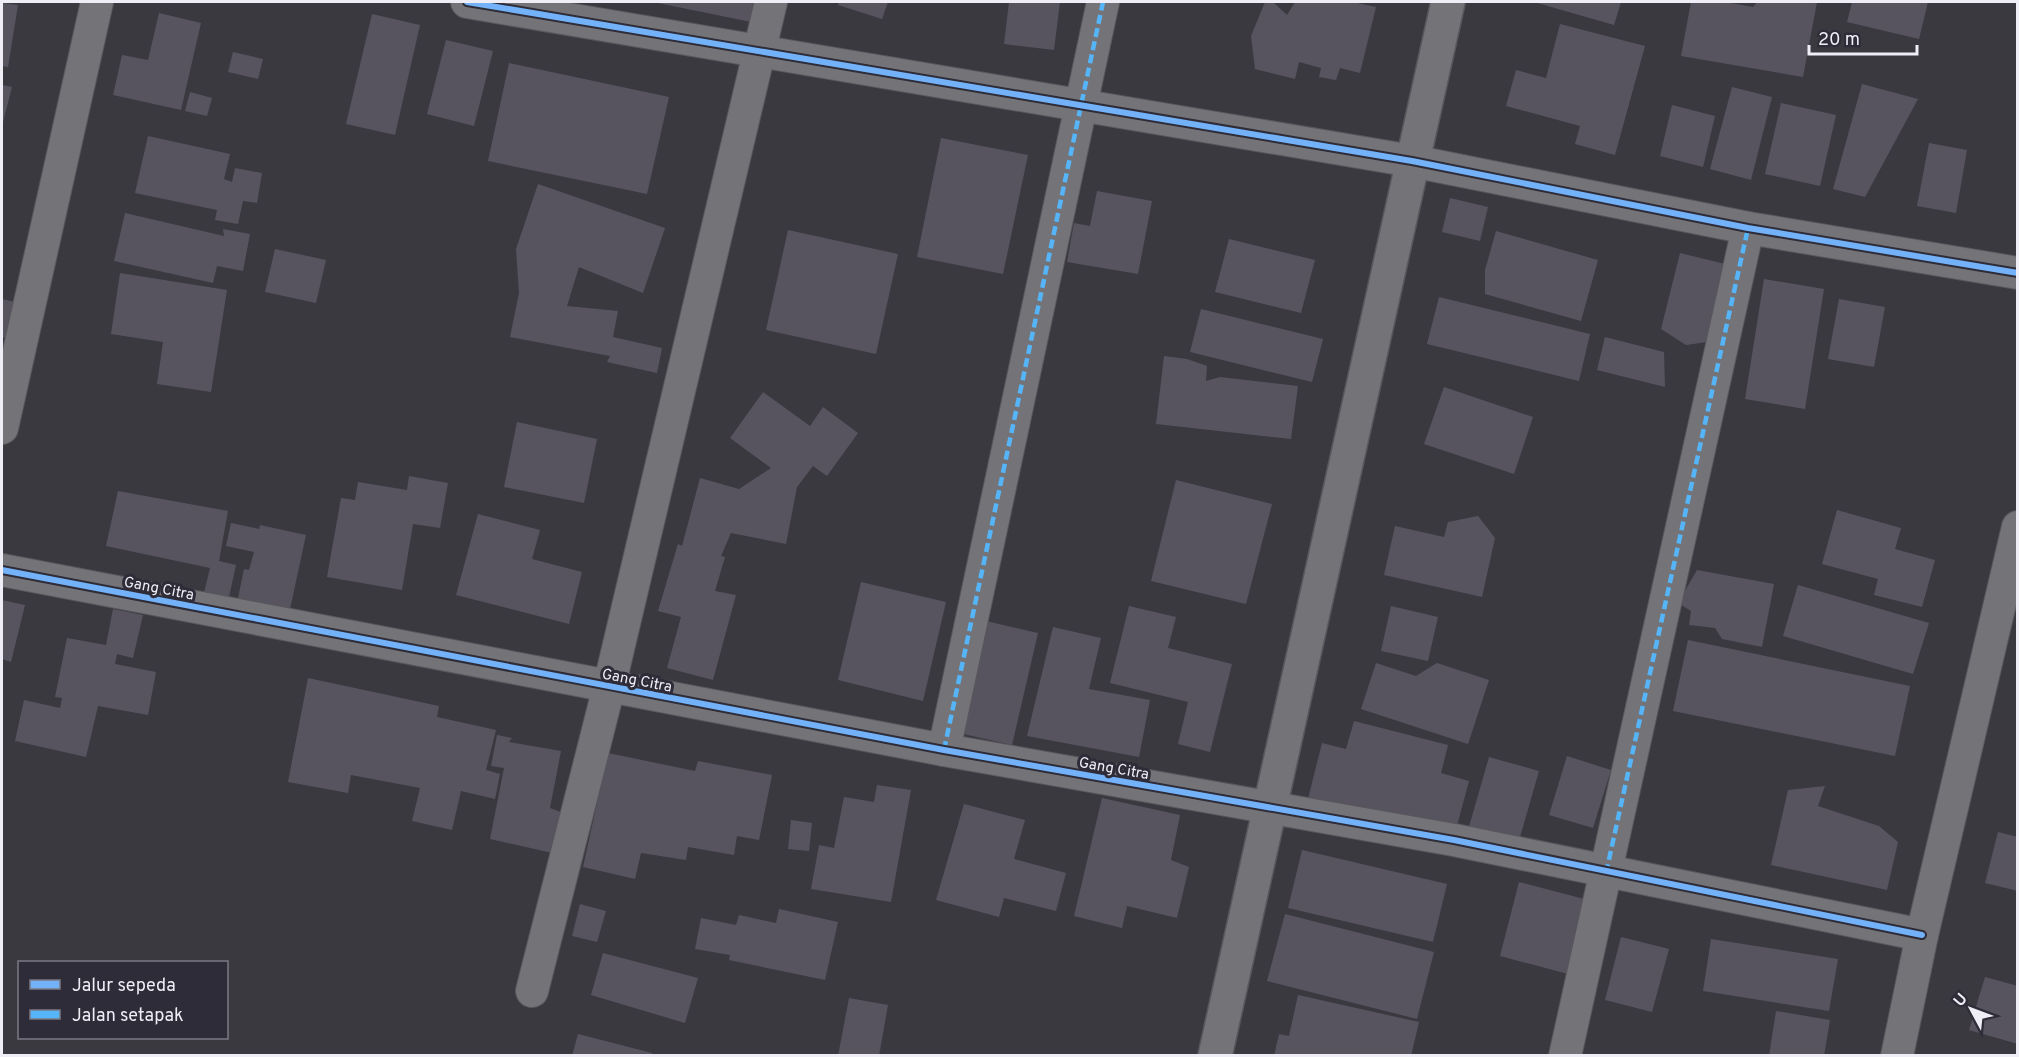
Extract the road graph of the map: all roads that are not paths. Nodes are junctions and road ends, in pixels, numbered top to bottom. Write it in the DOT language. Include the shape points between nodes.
graph roads {
  1 [pos="97,2"];
  2 [pos="467,2"];
  3 [pos="771,2"];
  4 [pos="1103,2"];
  5 [pos="1448,2"];
  6 [pos="760,50"];
  7 [pos="1080,107"];
  8 [pos="1412,161"];
  9 [pos="1748,228"];
  10 [pos="2018,273"];
  11 [pos="2,428"];
  12 [pos="2018,527"];
  13 [pos="2,570"];
  14 [pos="609,687"];
  15 [pos="944,750"];
  16 [pos="1269,807"];
  17 [pos="1606,873"];
  18 [pos="1922,935"];
  19 [pos="532,991"];
  20 [pos="1215,1056"];
  21 [pos="1565,1056"];
  22 [pos="1897,1056"];
  1 -- 11 [label="street"];
  2 -- 6 [label="street"];
  3 -- 6 [label="street"];
  4 -- 7 [label="street"];
  5 -- 8 [label="street"];
  6 -- 7 [label="street"];
  6 -- 14 [label="street"];
  7 -- 8 [label="street"];
  7 -- 15 [label="street"];
  8 -- 9 [label="street"];
  8 -- 16 [label="street"];
  9 -- 10 [label="street"];
  9 -- 17 [label="street"];
  12 -- 18 [label="street"];
  13 -- 14 [label="street, Gang Citra"];
  14 -- 15 [label="street, Gang Citra"];
  14 -- 19 [label="street"];
  15 -- 16 [label="street, Gang Citra"];
  16 -- 17 [label="street, Gang Citra" via="1454,840"];
  16 -- 20 [label="street"];
  17 -- 18 [label="street, Gang Citra"];
  17 -- 21 [label="street"];
  18 -- 22 [label="street"];
}
